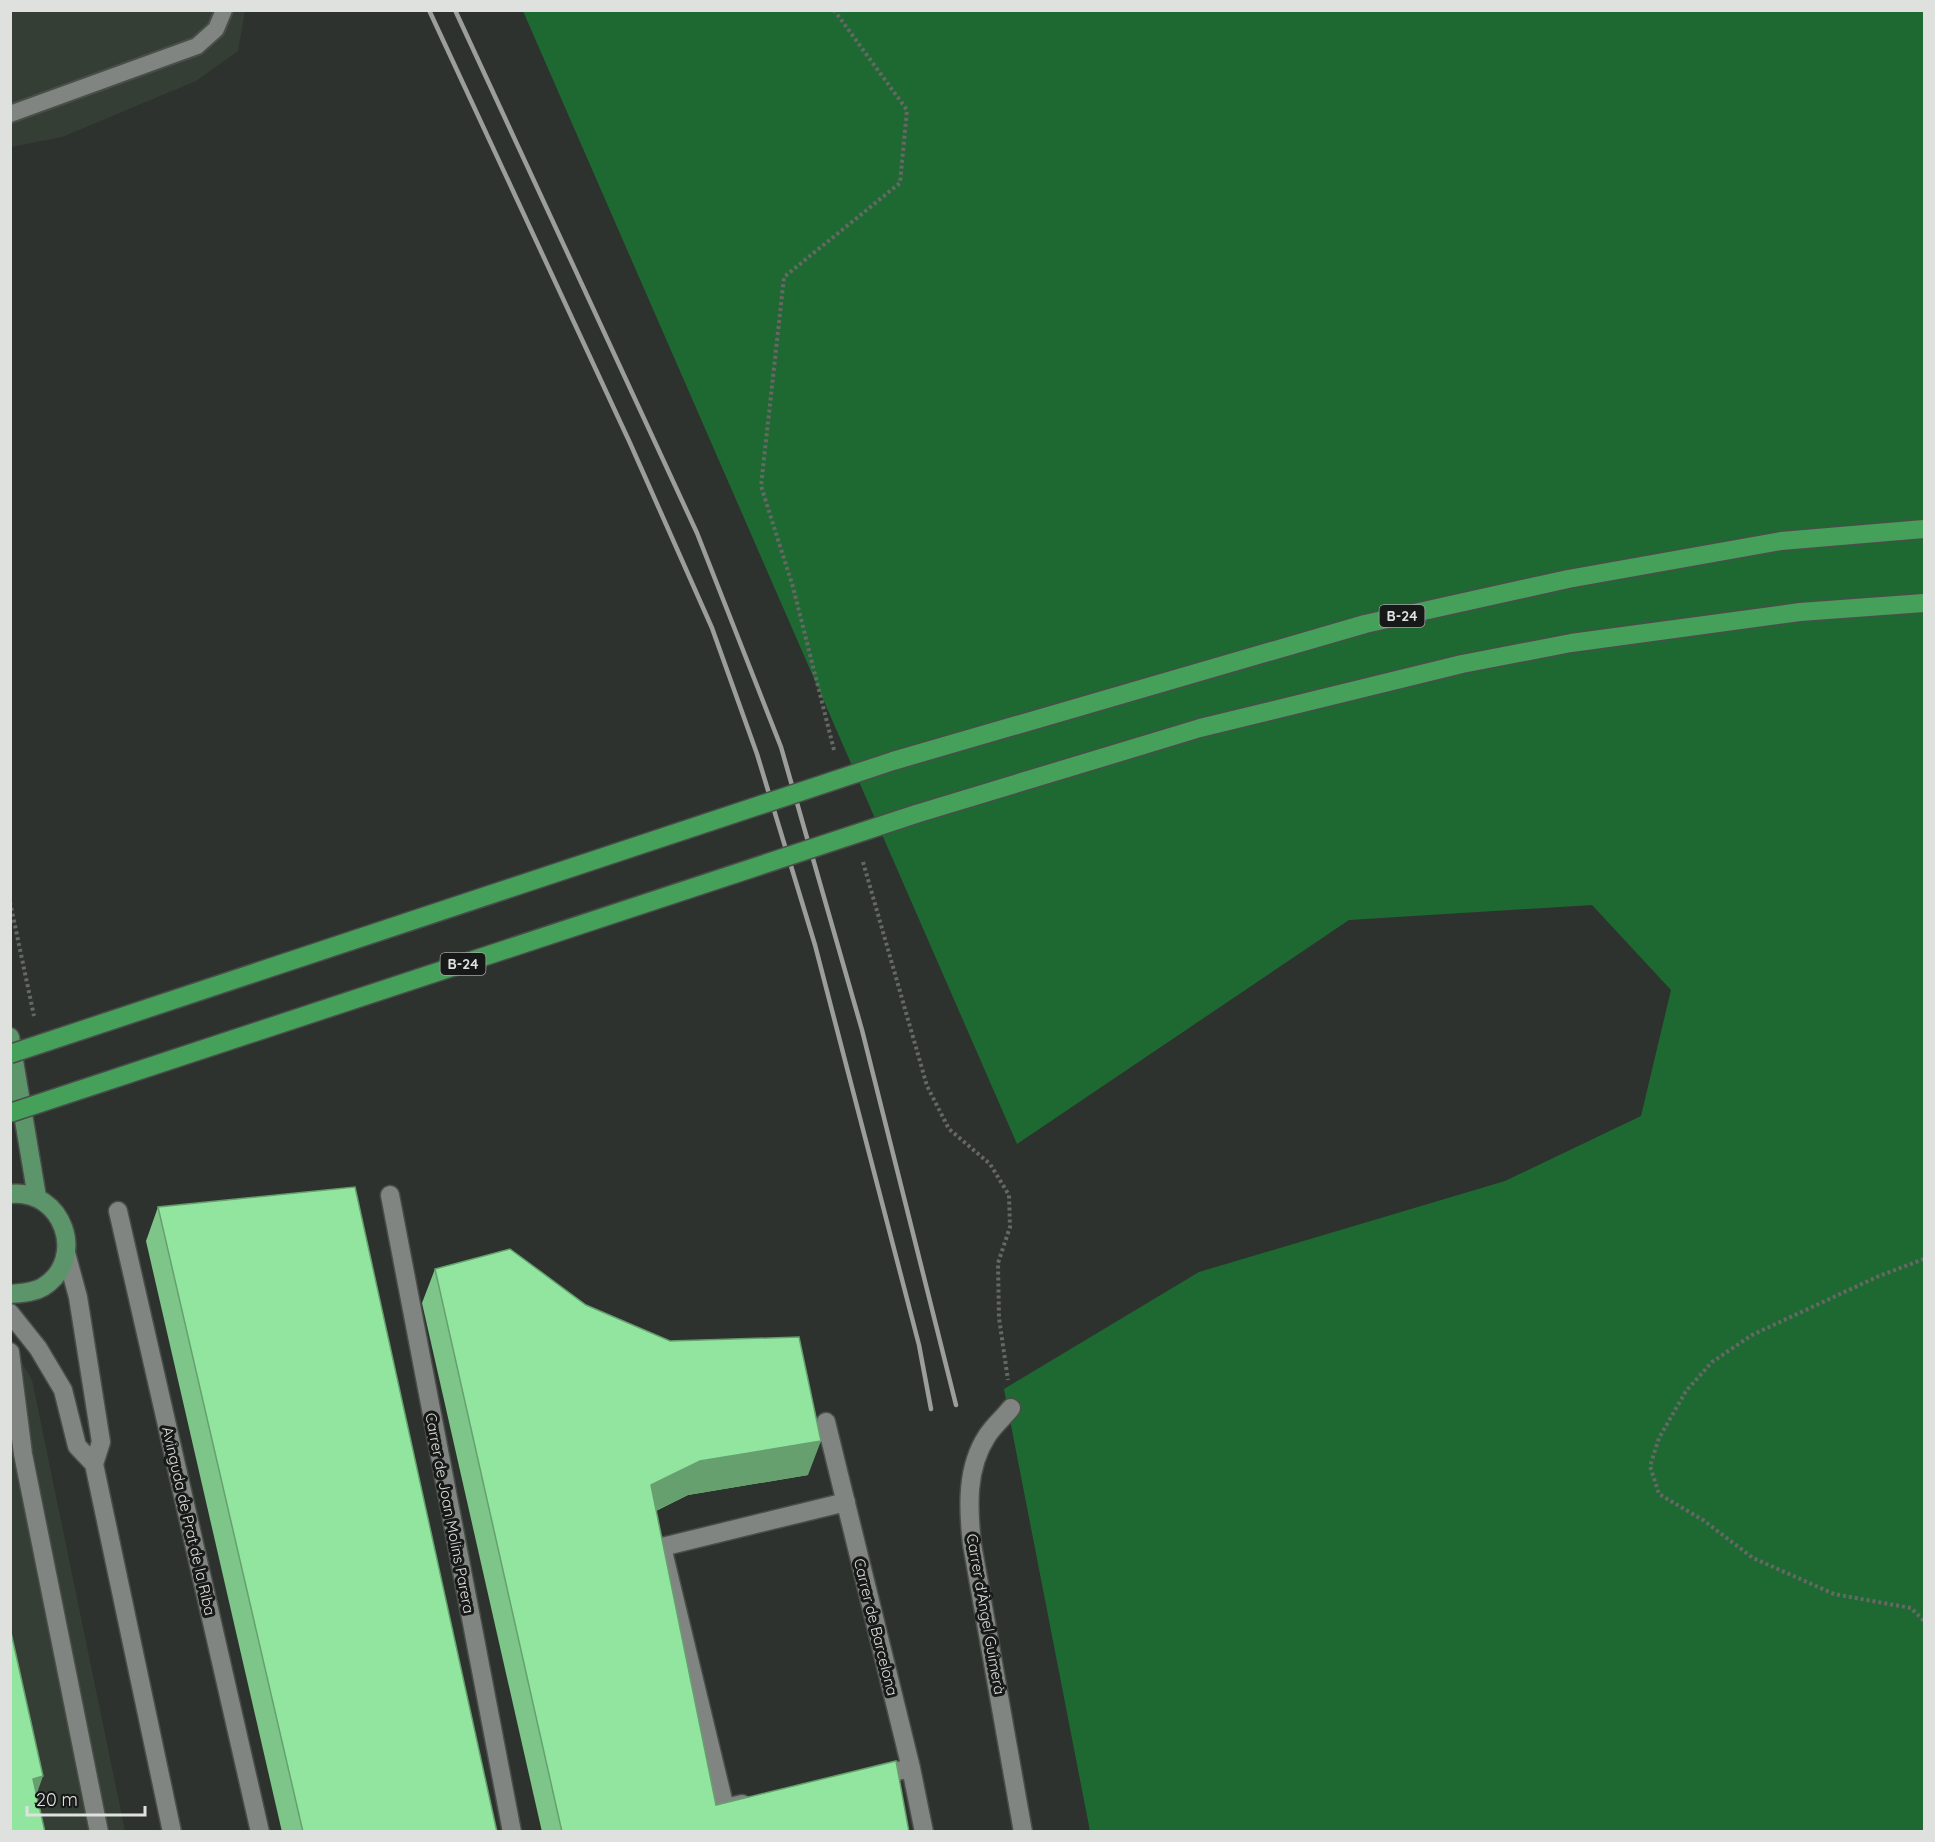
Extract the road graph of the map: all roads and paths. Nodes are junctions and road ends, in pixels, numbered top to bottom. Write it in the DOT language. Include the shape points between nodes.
graph roads {
  1 [pos="224,10"];
  2 [pos="834,10"];
  3 [pos="10,114"];
  4 [pos="1924,529"];
  5 [pos="1924,603"];
  6 [pos="828,730"];
  7 [pos="872,897"];
  8 [pos="10,902"];
  9 [pos="37,1028"];
  10 [pos="10,1037"];
  11 [pos="10,1054"];
  12 [pos="10,1113"];
  13 [pos="10,1194"];
  14 [pos="390,1195"];
  15 [pos="37,1197"];
  16 [pos="118,1211"];
  17 [pos="66,1253"];
  18 [pos="1924,1258"];
  19 [pos="32,1292"];
  20 [pos="10,1294"];
  21 [pos="10,1302"];
  22 [pos="10,1313"];
  23 [pos="10,1352"];
  24 [pos="1011,1408"];
  25 [pos="826,1422"];
  26 [pos="10,1437"];
  27 [pos="23,1454"];
  28 [pos="94,1464"];
  29 [pos="846,1502"];
  30 [pos="1924,1621"];
  31 [pos="911,1768"];
  32 [pos="853,1780"];
  33 [pos="760,1800"];
  34 [pos="99,1832"];
  35 [pos="172,1832"];
  36 [pos="260,1832"];
  37 [pos="512,1832"];
  38 [pos="924,1832"];
  39 [pos="1023,1832"];
  1 -- 3 [label="lane" via="216,29 197,46"];
  2 -- 6 [label="path" via="906,110 900,183 784,277 761,486 792,587"];
  4 -- 11 [label="highway, B-24, bridge" via="1781,542 1568,579 1376,621 892,761"];
  5 -- 12 [label="highway, B-24, bridge" via="1800,612 1571,643 1451,667 1200,728 916,814"];
  7 -- 24 [label="path" via="927,1086 950,1129 990,1164 1009,1195 1010,1227 998,1263 999,1318"];
  8 -- 9 [label="path"];
  10 -- 15 [label="main road"];
  13 -- 15 [label="main road"];
  14 -- 37 [label="street, Carrer de Joan Molins Parera"];
  15 -- 17 [label="main road" via="62,1220"];
  16 -- 36 [label="street, Avinguda de Prat de la Riba"];
  17 -- 19 [label="main road" via="55,1277"];
  17 -- 28 [label="street" via="78,1297 101,1442"];
  18 -- 30 [label="path" via="1752,1335 1712,1362 1686,1391 1659,1438 1650,1466 1659,1494 1753,1558 1834,1594 1911,1608"];
  19 -- 20 [label="main road"];
  19 -- 21 [label="street"];
  22 -- 28 [label="street" via="38,1348 63,1390 77,1446"];
  23 -- 27 [label="street"];
  24 -- 39 [label="street, Carrer d'Àngel Guimerà" via="987,1436 974,1466 968,1506"];
  25 -- 29 [label="street, Carrer de Barcelona"];
  26 -- 27 [label="street"];
  27 -- 34 [label="street"];
  28 -- 35 [label="street"];
  29 -- 31 [label="street, Carrer de Barcelona"];
  29 -- 33 [label="street" via="662,1547 725,1808"];
  31 -- 32 [label="street"];
  31 -- 38 [label="street, Carrer de Barcelona"];
}
